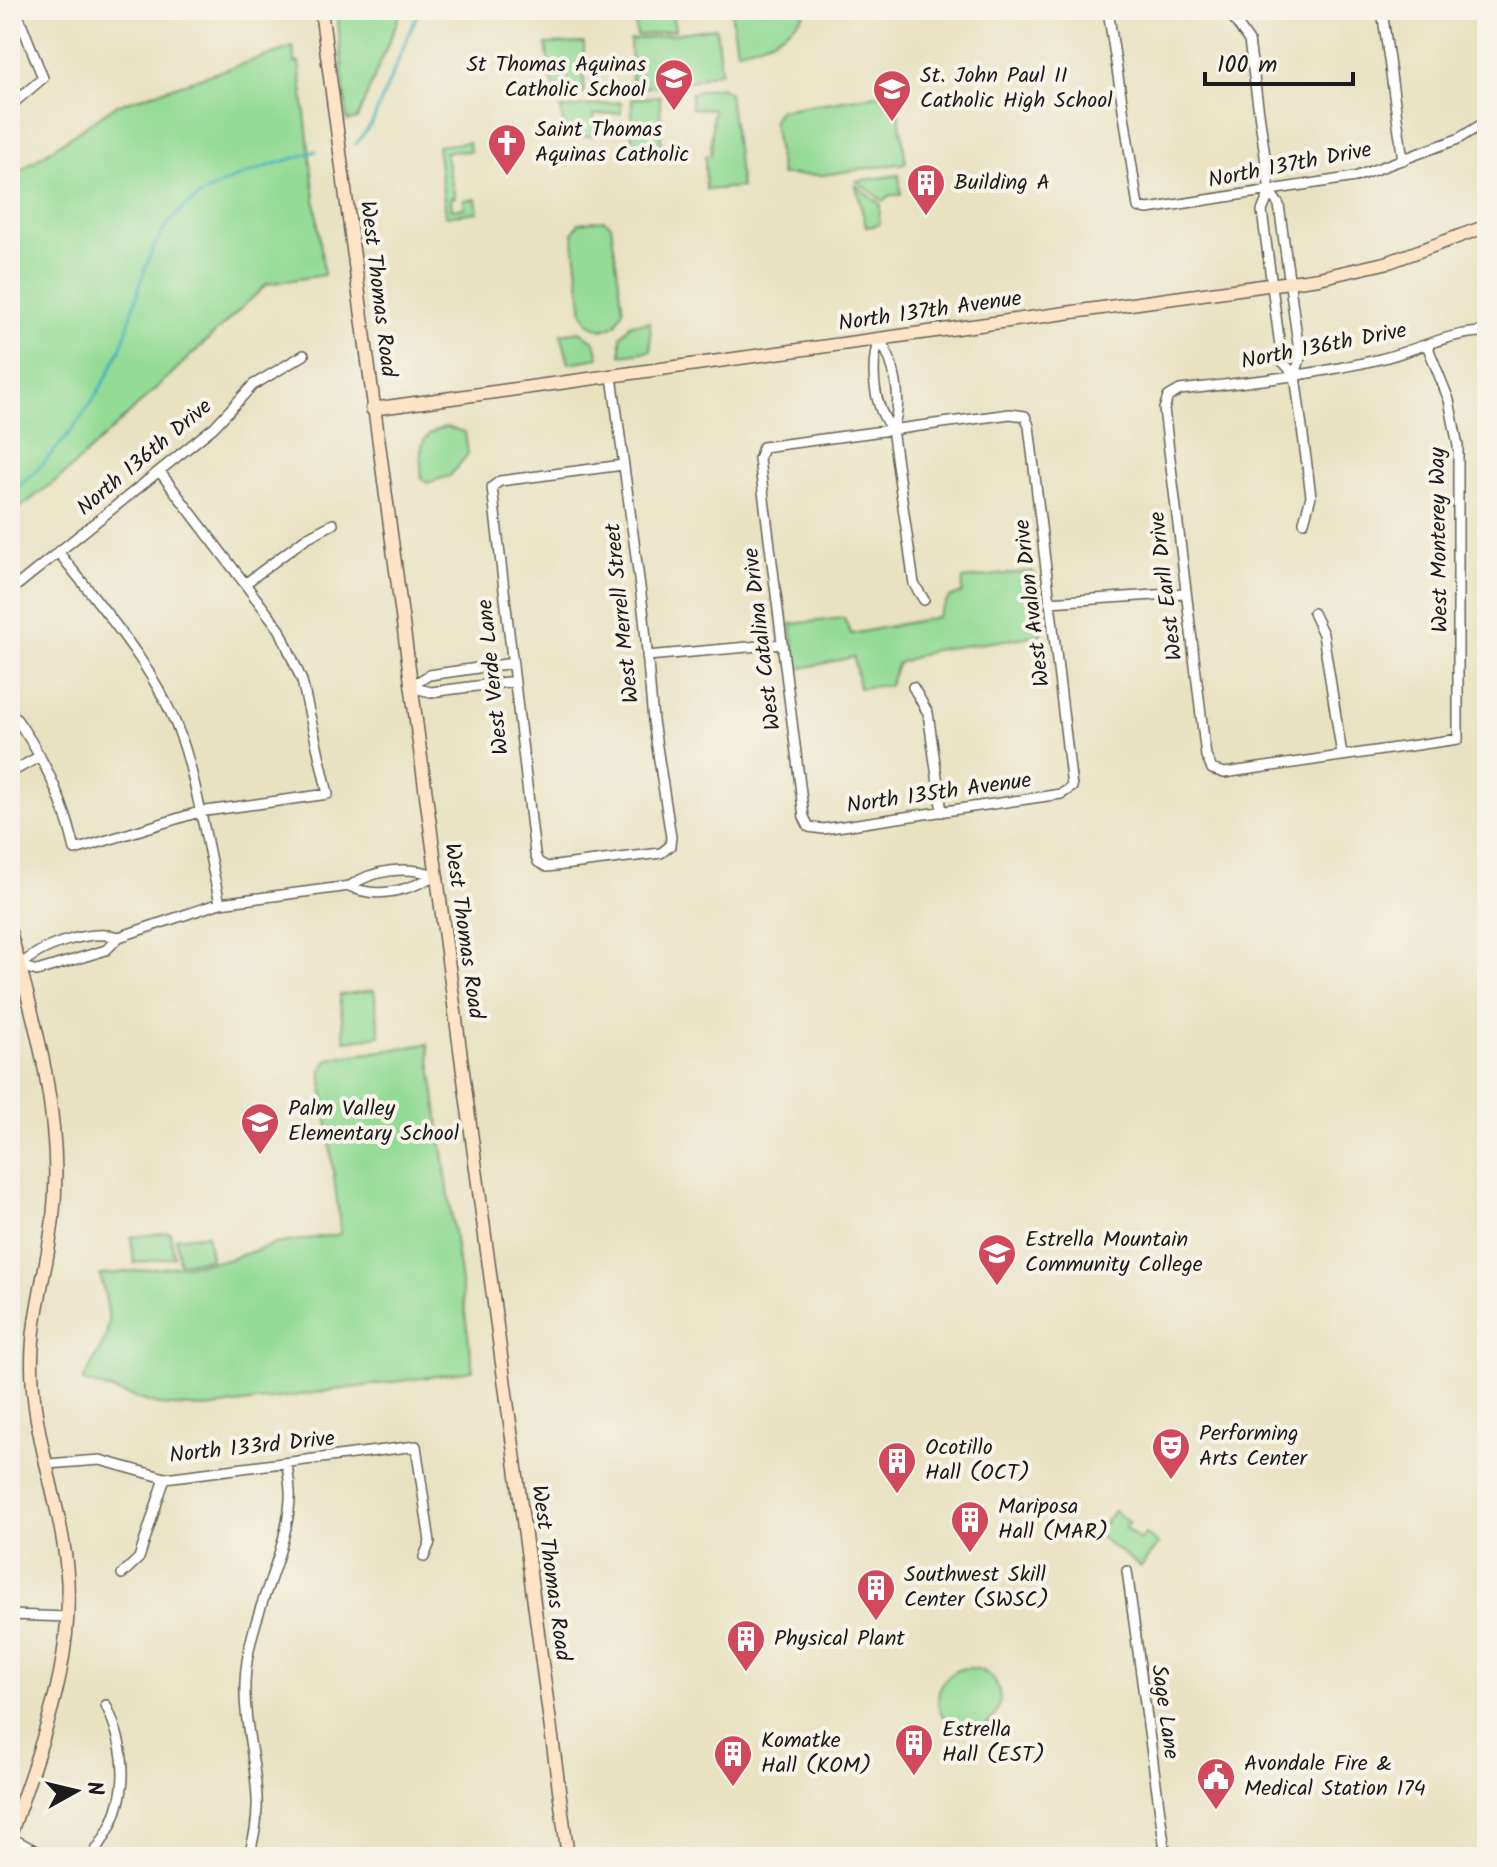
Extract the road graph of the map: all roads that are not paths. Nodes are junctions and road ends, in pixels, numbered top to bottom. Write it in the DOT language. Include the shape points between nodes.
graph roads {
  1 [pos="16,10"];
  2 [pos="321,10"];
  3 [pos="1108,10"];
  4 [pos="1382,10"];
  5 [pos="1231,15"];
  6 [pos="10,106"];
  7 [pos="1487,121"];
  8 [pos="1403,160"];
  9 [pos="1270,192"];
  10 [pos="1487,226"];
  11 [pos="1289,282"];
  12 [pos="1273,284"];
  13 [pos="1487,332"];
  14 [pos="879,339"];
  15 [pos="1427,345"];
  16 [pos="304,355"];
  17 [pos="1295,375"];
  18 [pos="612,376"];
  19 [pos="1168,397"];
  20 [pos="372,409"];
  21 [pos="892,429"];
  22 [pos="623,465"];
  23 [pos="160,472"];
  24 [pos="1304,522"];
  25 [pos="333,524"];
  26 [pos="59,553"];
  27 [pos="246,583"];
  28 [pos="10,591"];
  29 [pos="1185,593"];
  30 [pos="924,600"];
  31 [pos="1049,602"];
  32 [pos="1313,613"];
  33 [pos="782,644"];
  34 [pos="647,656"];
  35 [pos="513,663"];
  36 [pos="515,681"];
  37 [pos="410,687"];
  38 [pos="913,687"];
  39 [pos="10,710"];
  40 [pos="1342,755"];
  41 [pos="40,756"];
  42 [pos="10,773"];
  43 [pos="1072,787"];
  44 [pos="199,812"];
  45 [pos="942,812"];
  46 [pos="809,827"];
  47 [pos="538,862"];
  48 [pos="435,875"];
  49 [pos="350,886"];
  50 [pos="220,903"];
  51 [pos="10,932"];
  52 [pos="119,937"];
  53 [pos="20,966"];
  54 [pos="287,1463"];
  55 [pos="47,1464"];
  56 [pos="165,1478"];
  57 [pos="424,1557"];
  58 [pos="1127,1571"];
  59 [pos="122,1574"];
  60 [pos="10,1615"];
  61 [pos="68,1617"];
  62 [pos="106,1705"];
  63 [pos="10,1836"];
  64 [pos="47,1857"];
  65 [pos="91,1857"];
  66 [pos="248,1857"];
  67 [pos="568,1857"];
  68 [pos="1166,1857"];
  1 -- 6 [label="street" via="43,78"];
  2 -- 20 [label="street, West Thomas Road"];
  3 -- 9 [label="street, North 137th Drive" via="1138,207"];
  4 -- 8 [label="street"];
  5 -- 9 [label="street" via="1249,41"];
  7 -- 8 [label="street, North 137th Drive" via="1458,139"];
  8 -- 9 [label="street, North 137th Drive" via="1355,177"];
  9 -- 11 [label="street" via="1279,205"];
  9 -- 12 [label="street" via="1262,211"];
  10 -- 11 [label="street, North 137th Avenue" via="1389,262"];
  11 -- 12 [label="street, North 137th Avenue"];
  11 -- 17 [label="street" via="1300,359"];
  12 -- 14 [label="street, North 137th Avenue"];
  12 -- 17 [label="street" via="1282,361"];
  13 -- 15 [label="street, North 136th Drive"];
  14 -- 18 [label="street, North 137th Avenue"];
  14 -- 21 [label="street" via="890,354 898,415"];
  14 -- 21 [label="street" via="873,358 881,416"];
  15 -- 17 [label="street, North 136th Drive"];
  15 -- 40 [label="street, West Monterey Way" via="1449,400 1458,446 1458,739"];
  16 -- 23 [label="street, North 136th Drive" via="253,385 214,427"];
  17 -- 19 [label="street, North 136th Drive" via="1180,390"];
  17 -- 24 [label="street" via="1311,496"];
  18 -- 20 [label="street, North 137th Avenue"];
  18 -- 22 [label="street, West Merrell Street"];
  19 -- 29 [label="street, West Earll Drive" via="1164,409"];
  20 -- 37 [label="street, West Thomas Road"];
  21 -- 30 [label="street" via="914,584"];
  21 -- 31 [label="street, West Avalon Drive" via="1025,416"];
  21 -- 33 [label="street, West Catalina Drive" via="763,447 759,459"];
  22 -- 34 [label="street, West Merrell Street"];
  22 -- 35 [label="street, West Verde Lane" via="500,481 492,487"];
  23 -- 26 [label="street, North 136th Drive"];
  23 -- 27 [label="street"];
  25 -- 27 [label="street"];
  26 -- 28 [label="street, North 136th Drive"];
  26 -- 44 [label="street" via="158,688 188,758"];
  27 -- 44 [label="street" via="280,630 302,681 328,794"];
  29 -- 31 [label="street"];
  29 -- 40 [label="street, West Earll Drive" via="1212,769 1224,773"];
  31 -- 43 [label="street, West Avalon Drive"];
  32 -- 40 [label="street" via="1323,634"];
  33 -- 34 [label="street"];
  33 -- 46 [label="street, West Catalina Drive"];
  34 -- 47 [label="street, West Merrell Street" via="670,846 661,853 553,867"];
  35 -- 36 [label="street, West Verde Lane"];
  35 -- 37 [label="street" via="429,675"];
  36 -- 37 [label="street" via="431,692"];
  36 -- 47 [label="street, West Verde Lane" via="517,730"];
  37 -- 48 [label="street, West Thomas Road"];
  38 -- 45 [label="street" via="928,713"];
  39 -- 41 [label="street"];
  41 -- 42 [label="street"];
  41 -- 44 [label="street" via="67,812 75,850"];
  43 -- 45 [label="street, North 135th Avenue" via="1061,794"];
  44 -- 50 [label="street"];
  45 -- 46 [label="street, North 135th Avenue"];
  48 -- 49 [label="street" via="413,869 365,875"];
  48 -- 49 [label="street" via="415,887 390,891 364,894"];
  48 -- 67 [label="street, West Thomas Road"];
  49 -- 50 [label="street"];
  50 -- 52 [label="street"];
  51 -- 53 [label="street"];
  52 -- 53 [label="street" via="102,932 32,954"];
  52 -- 53 [label="street" via="106,950 37,971"];
  53 -- 55 [label="street" via="41,1051 54,1145 53,1217 32,1363"];
  54 -- 56 [label="street, North 133rd Drive"];
  54 -- 57 [label="street, North 133rd Drive" via="416,1446 430,1542"];
  54 -- 66 [label="street" via="290,1500 282,1543 248,1654 245,1685 260,1802 258,1831"];
  55 -- 56 [label="street, North 133rd Drive" via="100,1460"];
  55 -- 61 [label="street" via="63,1542"];
  56 -- 59 [label="street" via="139,1558"];
  58 -- 68 [label="street, Sage Lane"];
  60 -- 61 [label="street"];
  61 -- 63 [label="street" via="63,1672"];
  62 -- 65 [label="street" via="117,1729 123,1783 112,1827"];
  63 -- 64 [label="street"];
}
